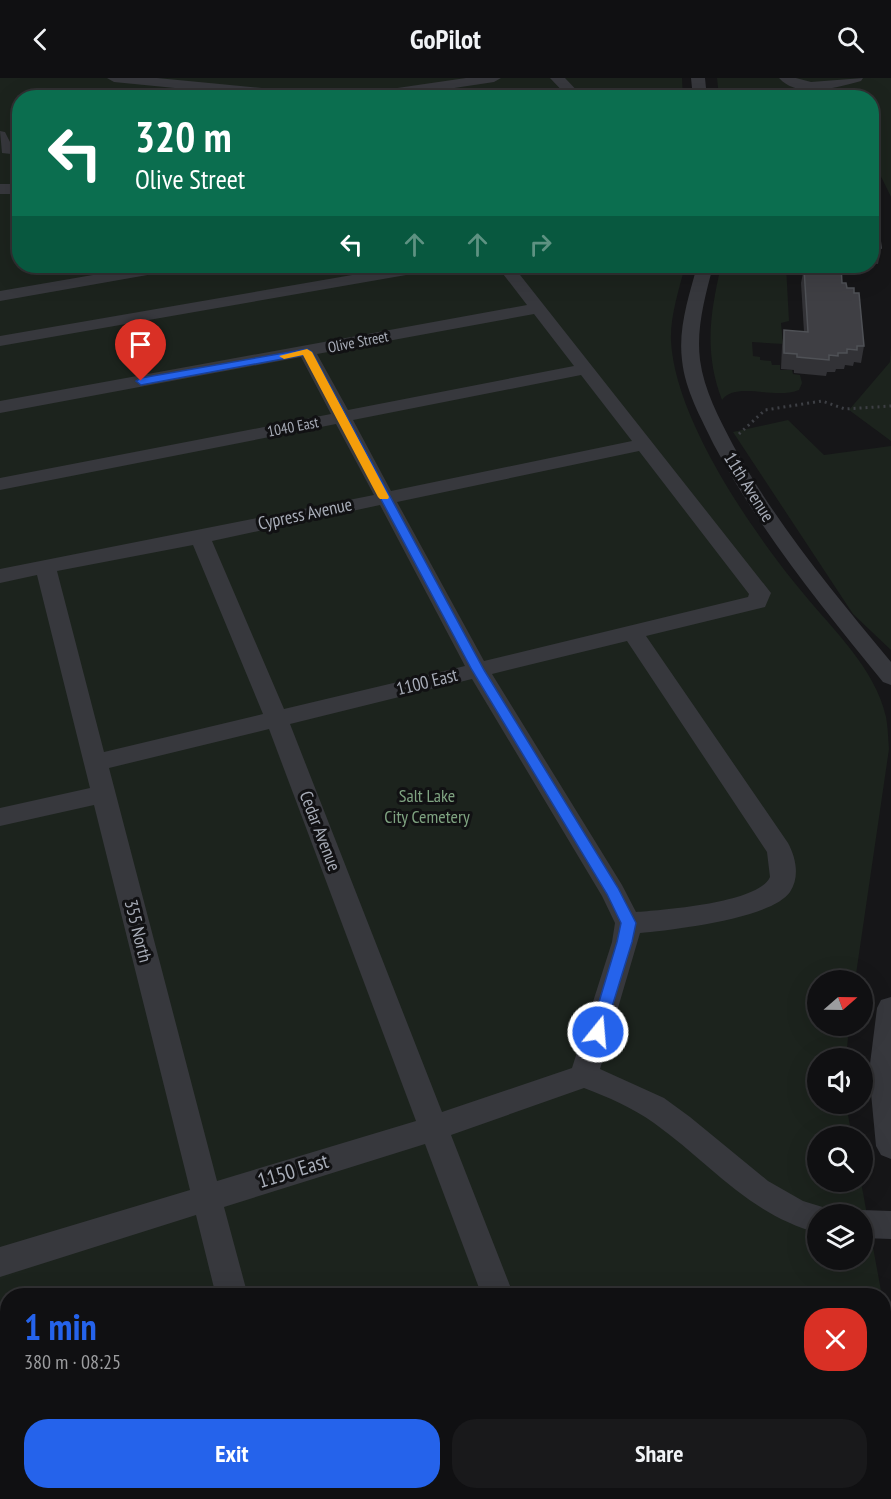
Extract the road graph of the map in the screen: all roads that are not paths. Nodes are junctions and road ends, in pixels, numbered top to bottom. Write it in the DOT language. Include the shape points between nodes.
graph roads {
  1 [pos="114,78"];
  2 [pos="374,78"];
  3 [pos="491,78"];
  4 [pos="557,78"];
  5 [pos="786,78"];
  6 [pos="856,78"];
  7 [pos="153,80"];
  8 [pos="458,83"];
  9 [pos="205,90"];
  10 [pos="383,90"];
  11 [pos="420,90"];
  12 [pos="464,90"];
  13 [pos="569,90"];
  14 [pos="0,135"];
  15 [pos="12,149"];
  16 [pos="126,273"];
  17 [pos="389,273"];
  18 [pos="511,273"];
  19 [pos="703,273"];
  20 [pos="0,296"];
  21 [pos="538,308"];
  22 [pos="0,341"];
  23 [pos="307,352"];
  24 [pos="586,369"];
  25 [pos="0,407"];
  26 [pos="342,418"];
  27 [pos="644,444"];
  28 [pos="0,484"];
  29 [pos="384,497"];
  30 [pos="200,537"];
  31 [pos="45,566"];
  32 [pos="0,576"];
  33 [pos="633,633"];
  34 [pos="478,670"];
  35 [pos="891,677"];
  36 [pos="277,719"];
  37 [pos="96,763"];
  38 [pos="103,794"];
  39 [pos="0,817"];
  40 [pos="628,923"];
  41 [pos="891,1008"];
  42 [pos="584,1077"];
  43 [pos="434,1128"];
  44 [pos="891,1146"];
  45 [pos="207,1198"];
  46 [pos="807,1217"];
  47 [pos="873,1224"];
  48 [pos="891,1225"];
  49 [pos="0,1262"];
  50 [pos="230,1288"];
  51 [pos="495,1288"];
  1 -- 7 [label="street"];
  2 -- 10 [label="street"];
  3 -- 8 [label="street"];
  4 -- 13 [label="street"];
  5 -- 6 [label="street" via="804,86"];
  7 -- 9 [label="street"];
  8 -- 11 [label="street"];
  8 -- 12 [label="street"];
  14 -- 15 [label="street"];
  16 -- 20 [label="street"];
  17 -- 22 [label="street"];
  18 -- 21 [label="street"];
  19 -- 35 [label="street, 11th Avenue" via="691,326 690,351 696,384 724,447 802,568"];
  21 -- 23 [label="street, Olive Street"];
  21 -- 24 [label="street"];
  23 -- 25 [label="street, Olive Street"];
  23 -- 26 [label="street"];
  24 -- 26 [label="street, 1040 East"];
  24 -- 27 [label="street"];
  26 -- 28 [label="street, 1040 East"];
  26 -- 29 [label="street"];
  27 -- 29 [label="street, Cypress Avenue"];
  27 -- 33 [label="street, 1100 East" via="760,593 757,602"];
  29 -- 30 [label="street, Cypress Avenue"];
  29 -- 34 [label="street"];
  30 -- 31 [label="street, Cypress Avenue"];
  30 -- 36 [label="street, Cedar Avenue"];
  31 -- 32 [label="street, Cypress Avenue"];
  31 -- 37 [label="street, 355 North"];
  33 -- 34 [label="street, 1100 East"];
  33 -- 40 [label="street" via="779,850 784,864 779,887 765,899 658,922"];
  34 -- 36 [label="street, 1100 East"];
  34 -- 40 [label="street"];
  36 -- 37 [label="street, 1100 East"];
  36 -- 43 [label="street, Cedar Avenue"];
  37 -- 38 [label="street, 355 North"];
  38 -- 39 [label="street"];
  38 -- 45 [label="street, 355 North"];
  40 -- 42 [label="street"];
  41 -- 44 [label="street" via="884,1072"];
  42 -- 43 [label="street, 1150 East"];
  42 -- 46 [label="street" via="624,1090 664,1114 779,1206"];
  43 -- 45 [label="street, 1150 East"];
  43 -- 51 [label="street, Cedar Avenue"];
  45 -- 49 [label="street, 1150 East"];
  45 -- 50 [label="street, 355 North"];
  47 -- 48 [label="street"];
}
